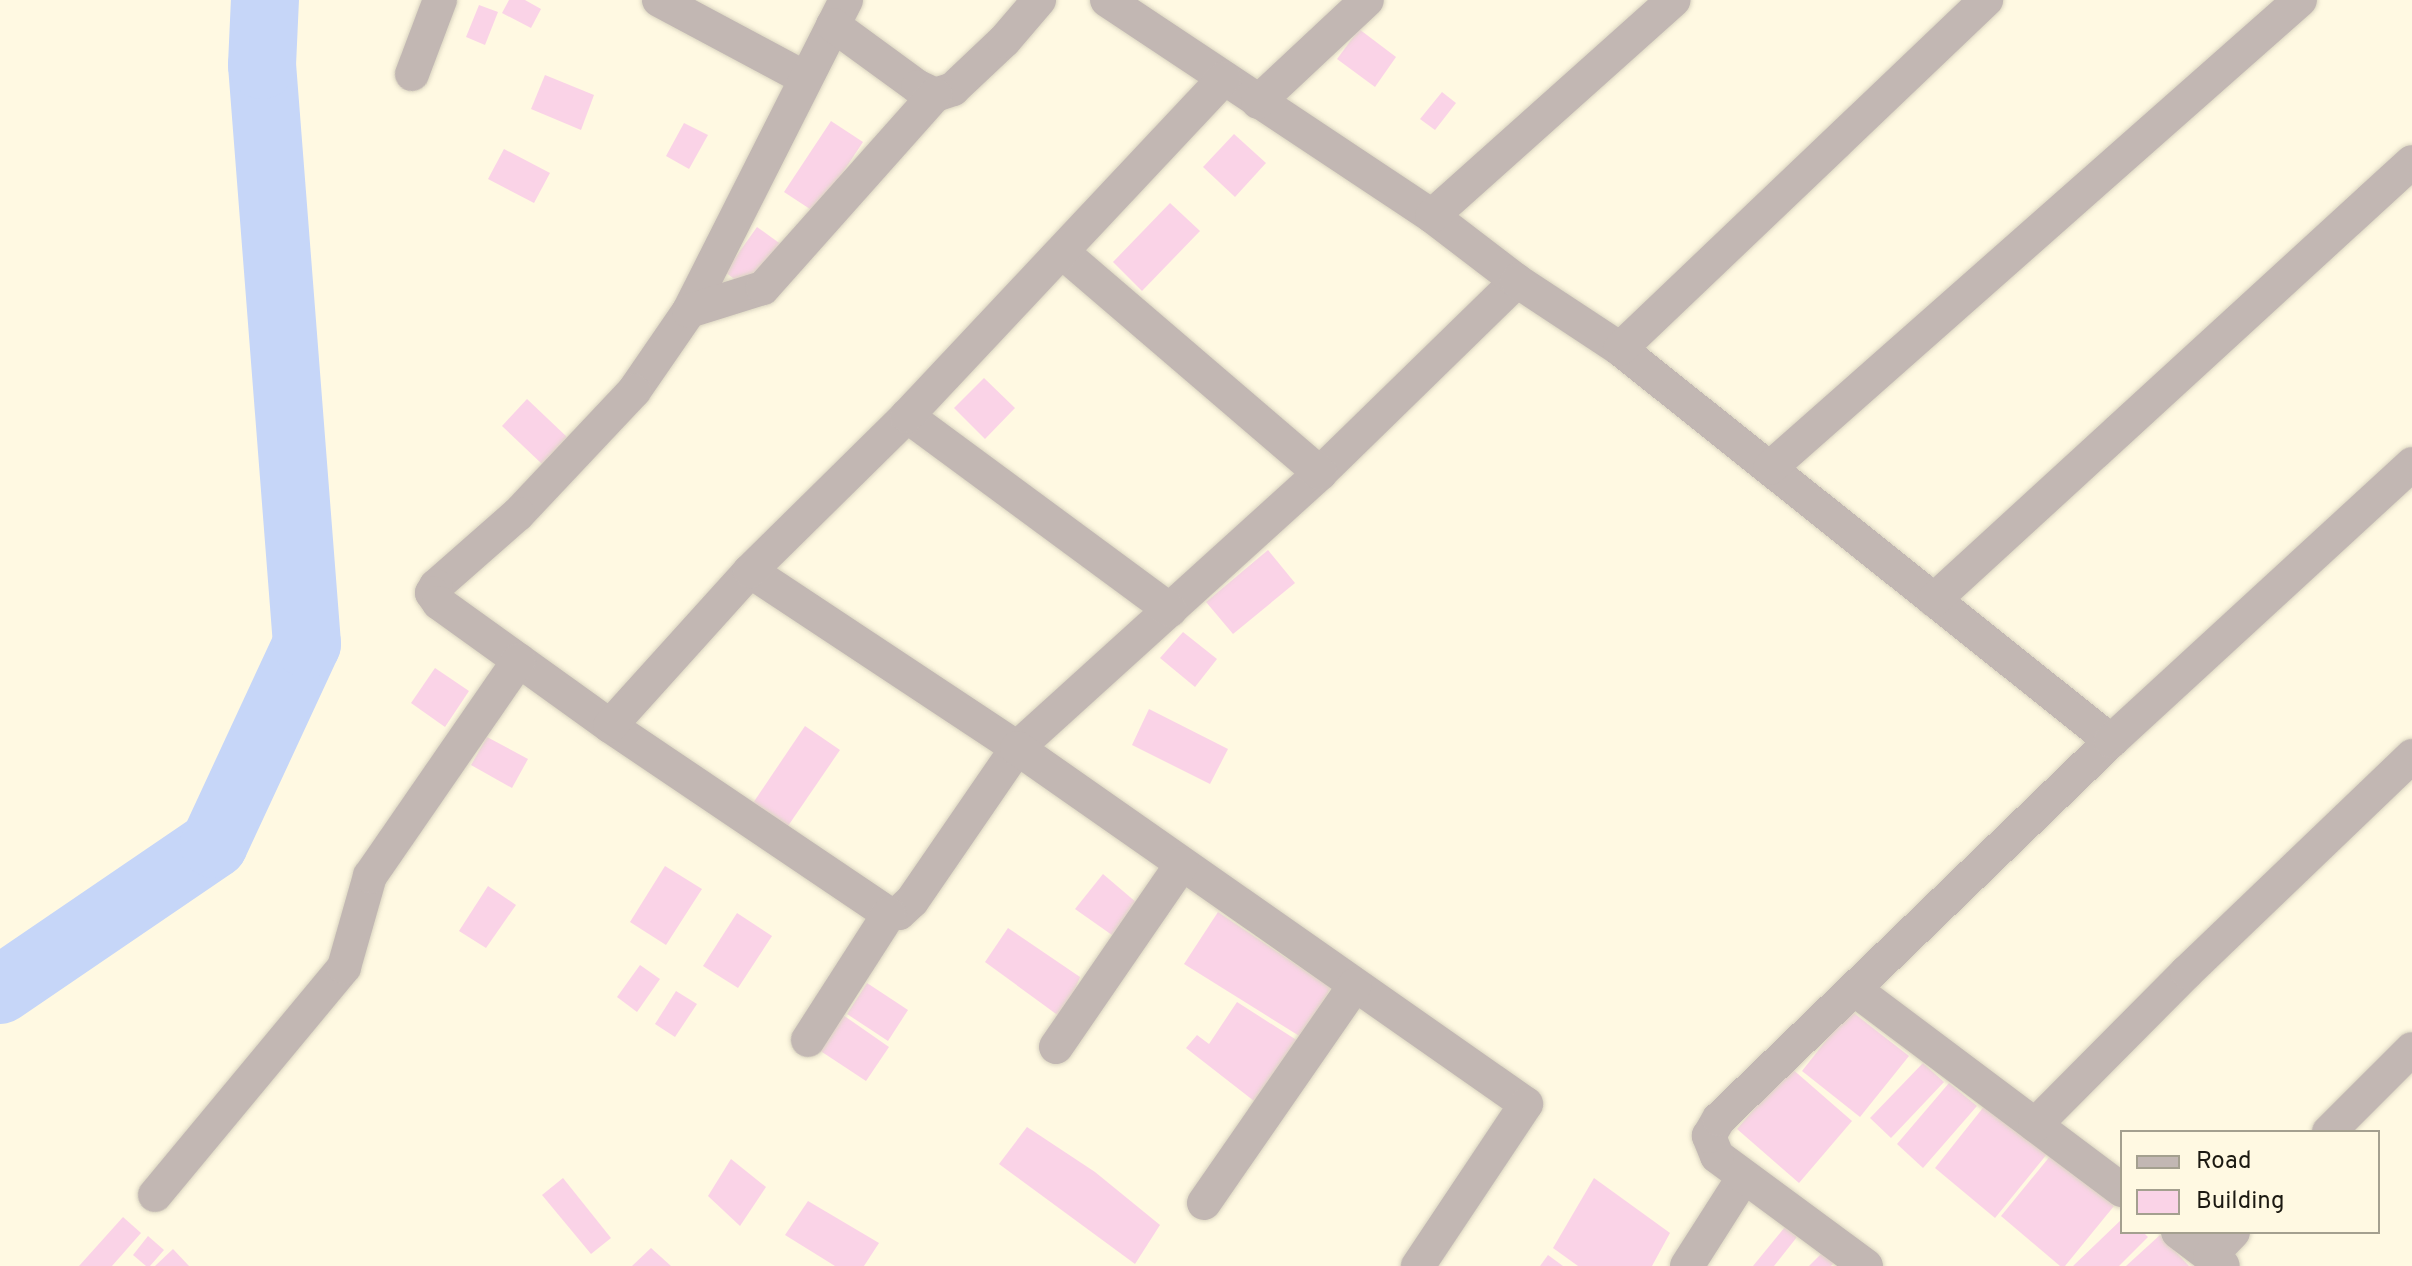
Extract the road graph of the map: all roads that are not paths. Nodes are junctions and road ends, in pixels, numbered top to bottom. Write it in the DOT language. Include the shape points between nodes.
graph roads {
  1 [pos="440,0"];
  2 [pos="659,0"];
  3 [pos="1039,0"];
  4 [pos="1107,0"];
  5 [pos="1674,0"];
  6 [pos="1986,0"];
  7 [pos="2300,0"];
  8 [pos="1350,5"];
  9 [pos="840,12"];
  10 [pos="412,74"];
  11 [pos="805,78"];
  12 [pos="1224,79"];
  13 [pos="935,95"];
  14 [pos="1258,102"];
  15 [pos="2412,162"];
  16 [pos="1432,216"];
  17 [pos="1062,252"];
  18 [pos="1517,281"];
  19 [pos="689,311"];
  20 [pos="1620,349"];
  21 [pos="907,416"];
  22 [pos="2412,464"];
  23 [pos="1770,468"];
  24 [pos="1320,473"];
  25 [pos="750,571"];
  26 [pos="1934,600"];
  27 [pos="1170,610"];
  28 [pos="519,660"];
  29 [pos="610,726"];
  30 [pos="2111,741"];
  31 [pos="1017,748"];
  32 [pos="2412,756"];
  33 [pos="1182,864"];
  34 [pos="889,914"];
  35 [pos="1355,985"];
  36 [pos="1854,989"];
  37 [pos="808,1040"];
  38 [pos="1056,1047"];
  39 [pos="2412,1049"];
  40 [pos="2035,1125"];
  41 [pos="2331,1130"];
  42 [pos="1743,1178"];
  43 [pos="2120,1189"];
  44 [pos="155,1195"];
  45 [pos="1204,1203"];
  46 [pos="2183,1234"];
  47 [pos="2222,1251"];
  48 [pos="1418,1266"];
  49 [pos="1687,1266"];
  50 [pos="1866,1266"];
  1 -- 10 [label="street"];
  2 -- 11 [label="street"];
  3 -- 13 [label="street" via="953,89"];
  4 -- 12 [label="street"];
  5 -- 16 [label="street"];
  6 -- 20 [label="street"];
  7 -- 23 [label="street"];
  8 -- 14 [label="street"];
  9 -- 11 [label="street"];
  9 -- 13 [label="street" via="918,87"];
  11 -- 19 [label="street"];
  12 -- 14 [label="street"];
  12 -- 17 [label="street"];
  13 -- 19 [label="street" via="763,288"];
  14 -- 16 [label="street"];
  15 -- 26 [label="street"];
  16 -- 18 [label="street"];
  17 -- 21 [label="street"];
  17 -- 24 [label="street"];
  18 -- 20 [label="street"];
  18 -- 24 [label="street"];
  19 -- 28 [label="street" via="634,391 518,514 432,593"];
  20 -- 23 [label="street"];
  21 -- 25 [label="street"];
  21 -- 27 [label="street"];
  22 -- 30 [label="street"];
  23 -- 26 [label="street"];
  24 -- 27 [label="street"];
  25 -- 29 [label="street"];
  25 -- 31 [label="street"];
  26 -- 30 [label="street"];
  27 -- 31 [label="street"];
  28 -- 29 [label="street"];
  28 -- 44 [label="street" via="370,876 344,967"];
  29 -- 34 [label="street"];
  30 -- 36 [label="street"];
  31 -- 33 [label="street"];
  31 -- 34 [label="street" via="912,901 899,913"];
  32 -- 40 [label="street"];
  33 -- 35 [label="street"];
  33 -- 38 [label="street"];
  34 -- 37 [label="street"];
  35 -- 45 [label="street"];
  35 -- 48 [label="street" via="1526,1104"];
  36 -- 40 [label="street"];
  36 -- 42 [label="street" via="1719,1119 1709,1136 1717,1156"];
  39 -- 41 [label="street"];
  40 -- 43 [label="street"];
  42 -- 49 [label="street"];
  42 -- 50 [label="street"];
  46 -- 47 [label="street"];
}
